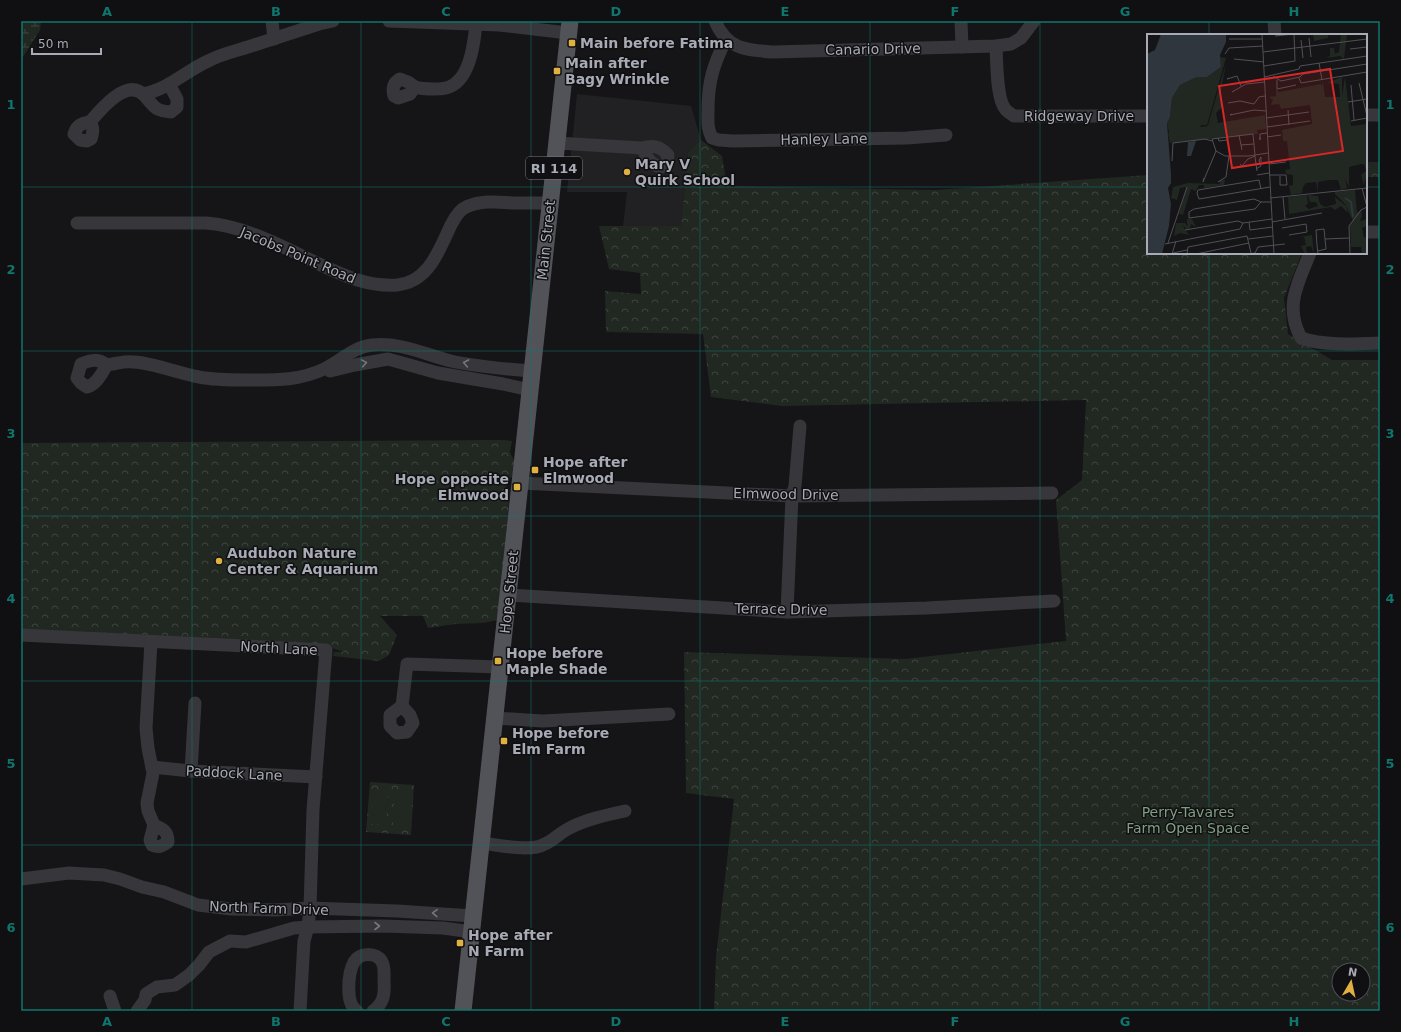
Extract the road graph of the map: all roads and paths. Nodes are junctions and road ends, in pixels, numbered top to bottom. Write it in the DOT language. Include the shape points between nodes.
graph roads {
  1 [pos="272,21"];
  2 [pos="333,21"];
  3 [pos="389,21"];
  4 [pos="715,21"];
  5 [pos="961,21"];
  6 [pos="1034,21"];
  7 [pos="1274,21"];
  8 [pos="476,24"];
  9 [pos="523,24"];
  10 [pos="569,27"];
  11 [pos="1275,34"];
  12 [pos="274,38"];
  13 [pos="726,39"];
  14 [pos="996,46"];
  15 [pos="962,48"];
  16 [pos="169,84"];
  17 [pos="415,88"];
  18 [pos="143,94"];
  19 [pos="1367,115"];
  20 [pos="1380,115"];
  21 [pos="1147,116"];
  22 [pos="90,122"];
  23 [pos="946,135"];
  24 [pos="557,144"];
  25 [pos="642,148"];
  26 [pos="550,204"];
  27 [pos="77,223"];
  28 [pos="1367,232"];
  29 [pos="1380,232"];
  30 [pos="1310,254"];
  31 [pos="538,316"];
  32 [pos="1380,343"];
  33 [pos="398,345"];
  34 [pos="440,357"];
  35 [pos="396,361"];
  36 [pos="107,366"];
  37 [pos="491,368"];
  38 [pos="532,371"];
  39 [pos="438,373"];
  40 [pos="313,374"];
  41 [pos="488,382"];
  42 [pos="530,390"];
  43 [pos="800,426"];
  44 [pos="520,483"];
  45 [pos="1052,493"];
  46 [pos="792,496"];
  47 [pos="508,595"];
  48 [pos="1054,602"];
  49 [pos="787,612"];
  50 [pos="21,635"];
  51 [pos="151,642"];
  52 [pos="500,667"];
  53 [pos="195,703"];
  54 [pos="402,706"];
  55 [pos="669,714"];
  56 [pos="495,718"];
  57 [pos="152,767"];
  58 [pos="191,772"];
  59 [pos="316,777"];
  60 [pos="625,811"];
  61 [pos="154,825"];
  62 [pos="481,843"];
  63 [pos="21,879"];
  64 [pos="310,908"];
  65 [pos="473,924"];
  66 [pos="308,927"];
  67 [pos="110,996"];
  68 [pos="115,1011"];
  69 [pos="138,1011"];
  70 [pos="300,1011"];
  71 [pos="357,1011"];
  72 [pos="373,1011"];
  73 [pos="463,1011"];
  1 -- 12 [label="street"];
  2 -- 12 [label="street"];
  3 -- 8 [label="street"];
  4 -- 13 [label="street, Canario Drive"];
  5 -- 15 [label="street"];
  6 -- 14 [label="street, Canario Drive" via="1020,38 1011,44"];
  7 -- 11 [label="street"];
  8 -- 9 [label="street"];
  8 -- 17 [label="street" via="471,54 462,76 455,85 446,89"];
  9 -- 10 [label="street"];
  10 -- 24 [label="main road, Main Street / RI 114"];
  12 -- 16 [label="street" via="209,60"];
  13 -- 15 [label="street, Canario Drive" via="737,47 772,52"];
  13 -- 23 [label="street, Hanley Lane" via="710,77 708,129 712,138 733,141"];
  14 -- 15 [label="street, Canario Drive"];
  14 -- 21 [label="street, Ridgeway Drive" via="1001,101 1006,111 1014,116"];
  16 -- 18 [label="street"];
  16 -- 18 [label="street" via="177,99 177,107 171,112 162,112 155,108"];
  18 -- 22 [label="street" via="135,90 125,90 101,109"];
  19 -- 20 [label="street"];
  24 -- 25 [label="street"];
  24 -- 26 [label="main road, Main Street / RI 114"];
  26 -- 27 [label="street, Jacobs Point Road" via="494,202 464,207 455,218 434,261 424,273 413,282 398,285 362,282 266,239 223,224"];
  26 -- 31 [label="main road, Main Street / RI 114"];
  28 -- 29 [label="street"];
  30 -- 32 [label="street" via="1293,297 1293,319 1301,338 1322,343"];
  31 -- 38 [label="main road, Hope Street / RI 114"];
  33 -- 34 [label="street"];
  33 -- 35 [label="street"];
  33 -- 40 [label="street" via="370,345 356,349 338,362"];
  37 -- 34 [label="street, one-way"];
  34 -- 39 [label="street"];
  35 -- 39 [label="street"];
  40 -- 35 [label="street, one-way" via="388,359"];
  36 -- 40 [label="street" via="125,362 142,363 200,377 240,380 290,380"];
  37 -- 38 [label="street"];
  37 -- 41 [label="street"];
  38 -- 42 [label="main road, Hope Street / RI 114"];
  39 -- 41 [label="street"];
  41 -- 42 [label="street"];
  42 -- 44 [label="main road, Hope Street / RI 114"];
  43 -- 46 [label="street"];
  44 -- 46 [label="street, Elmwood Drive"];
  44 -- 47 [label="main road, Hope Street / RI 114"];
  45 -- 46 [label="street, Elmwood Drive"];
  46 -- 49 [label="street"];
  47 -- 49 [label="street, Terrace Drive"];
  47 -- 52 [label="main road, Hope Street / RI 114"];
  48 -- 49 [label="street, Terrace Drive"];
  50 -- 51 [label="street, North Lane"];
  51 -- 57 [label="street" via="146,728"];
  51 -- 59 [label="street, North Lane" via="326,650"];
  52 -- 54 [label="street" via="407,664"];
  52 -- 56 [label="main road, Hope Street / RI 114"];
  53 -- 58 [label="street"];
  55 -- 56 [label="street" via="542,722"];
  56 -- 62 [label="main road, Hope Street / RI 114"];
  57 -- 58 [label="street, Paddock Lane"];
  57 -- 61 [label="street" via="147,808"];
  58 -- 59 [label="street, Paddock Lane"];
  59 -- 64 [label="street, North Lane"];
  60 -- 62 [label="street" via="599,816 566,830 550,843 536,847"];
  62 -- 65 [label="main road, Hope Street / RI 114"];
  63 -- 64 [label="street, North Farm Drive" via="69,873 91,874 164,892 198,905 231,909"];
  65 -- 64 [label="street, North Farm Drive, one-way" via="397,911"];
  64 -- 66 [label="street, North Lane"];
  66 -- 65 [label="street, North Farm Drive, one-way" via="443,928"];
  65 -- 73 [label="main road, Hope Street / RI 114"];
  66 -- 69 [label="street, North Farm Drive" via="294,928 246,942 230,941 209,952 189,975 175,985 158,987 146,994"];
  66 -- 70 [label="street, North Lane" via="304,940"];
  67 -- 68 [label="street"];
  71 -- 72 [label="street" via="349,999 350,971 355,960 363,955 372,954 380,958 383,964 385,990 381,1004"];
}
